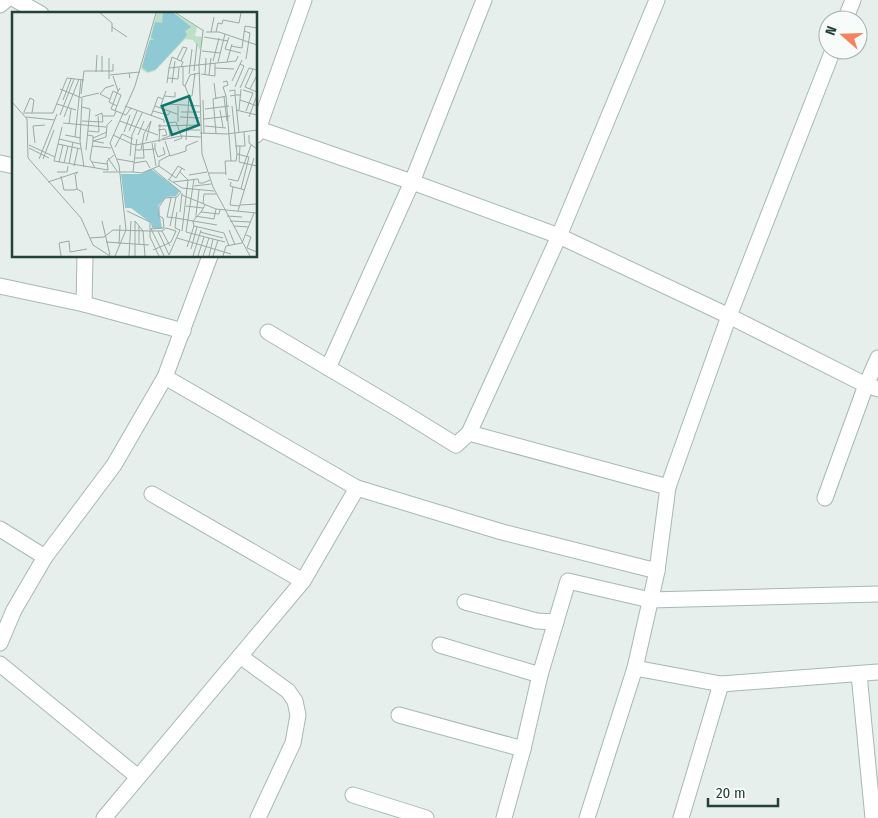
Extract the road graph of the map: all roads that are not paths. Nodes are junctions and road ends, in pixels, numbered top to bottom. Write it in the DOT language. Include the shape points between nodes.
graph roads {
  1 [pos="6,0"];
  2 [pos="16,0"];
  3 [pos="304,0"];
  4 [pos="484,0"];
  5 [pos="657,0"];
  6 [pos="0,5"];
  7 [pos="38,12"];
  8 [pos="829,60"];
  9 [pos="258,128"];
  10 [pos="258,131"];
  11 [pos="412,182"];
  12 [pos="559,236"];
  13 [pos="85,258"];
  14 [pos="209,258"];
  15 [pos="0,286"];
  16 [pos="84,304"];
  17 [pos="729,316"];
  18 [pos="182,330"];
  19 [pos="268,332"];
  20 [pos="878,358"];
  21 [pos="328,368"];
  22 [pos="166,377"];
  23 [pos="872,387"];
  24 [pos="469,433"];
  25 [pos="668,487"];
  26 [pos="357,488"];
  27 [pos="152,494"];
  28 [pos="825,498"];
  29 [pos="0,530"];
  30 [pos="45,557"];
  31 [pos="657,571"];
  32 [pos="303,581"];
  33 [pos="878,594"];
  34 [pos="650,600"];
  35 [pos="465,602"];
  36 [pos="556,622"];
  37 [pos="0,643"];
  38 [pos="440,645"];
  39 [pos="240,656"];
  40 [pos="0,664"];
  41 [pos="636,668"];
  42 [pos="878,672"];
  43 [pos="859,674"];
  44 [pos="540,675"];
  45 [pos="722,684"];
  46 [pos="399,716"];
  47 [pos="523,749"];
  48 [pos="138,777"];
  49 [pos="353,795"];
  50 [pos="104,818"];
  51 [pos="258,818"];
  52 [pos="426,818"];
  53 [pos="504,818"];
  54 [pos="587,818"];
  55 [pos="681,818"];
  56 [pos="873,818"];
  1 -- 6 [label="street"];
  2 -- 7 [label="street"];
  3 -- 9 [label="street"];
  4 -- 11 [label="street"];
  5 -- 12 [label="street"];
  8 -- 17 [label="street"];
  10 -- 11 [label="street"];
  11 -- 12 [label="street"];
  11 -- 21 [label="street"];
  12 -- 17 [label="street"];
  12 -- 24 [label="street"];
  13 -- 16 [label="street"];
  14 -- 18 [label="street"];
  15 -- 16 [label="street"];
  16 -- 18 [label="street"];
  17 -- 23 [label="street"];
  17 -- 25 [label="street"];
  18 -- 22 [label="street"];
  19 -- 21 [label="street"];
  20 -- 23 [label="street"];
  21 -- 24 [label="street" via="456,445"];
  22 -- 26 [label="street"];
  22 -- 30 [label="street" via="114,466"];
  23 -- 28 [label="street"];
  24 -- 25 [label="street"];
  25 -- 31 [label="street"];
  26 -- 31 [label="street" via="502,532"];
  26 -- 32 [label="street"];
  27 -- 32 [label="street"];
  29 -- 30 [label="street"];
  30 -- 37 [label="street" via="14,610"];
  31 -- 34 [label="street"];
  32 -- 39 [label="street"];
  33 -- 34 [label="street"];
  34 -- 36 [label="street" via="568,581"];
  34 -- 41 [label="street"];
  35 -- 36 [label="street" via="537,621"];
  36 -- 44 [label="street"];
  38 -- 44 [label="street"];
  39 -- 48 [label="street"];
  39 -- 51 [label="street" via="288,691 298,715 294,743"];
  40 -- 48 [label="street"];
  41 -- 45 [label="street"];
  41 -- 54 [label="street"];
  42 -- 43 [label="street"];
  43 -- 45 [label="street"];
  43 -- 56 [label="street"];
  44 -- 47 [label="street"];
  45 -- 55 [label="street"];
  46 -- 47 [label="street"];
  47 -- 53 [label="street"];
  48 -- 50 [label="street"];
  49 -- 52 [label="street"];
}
